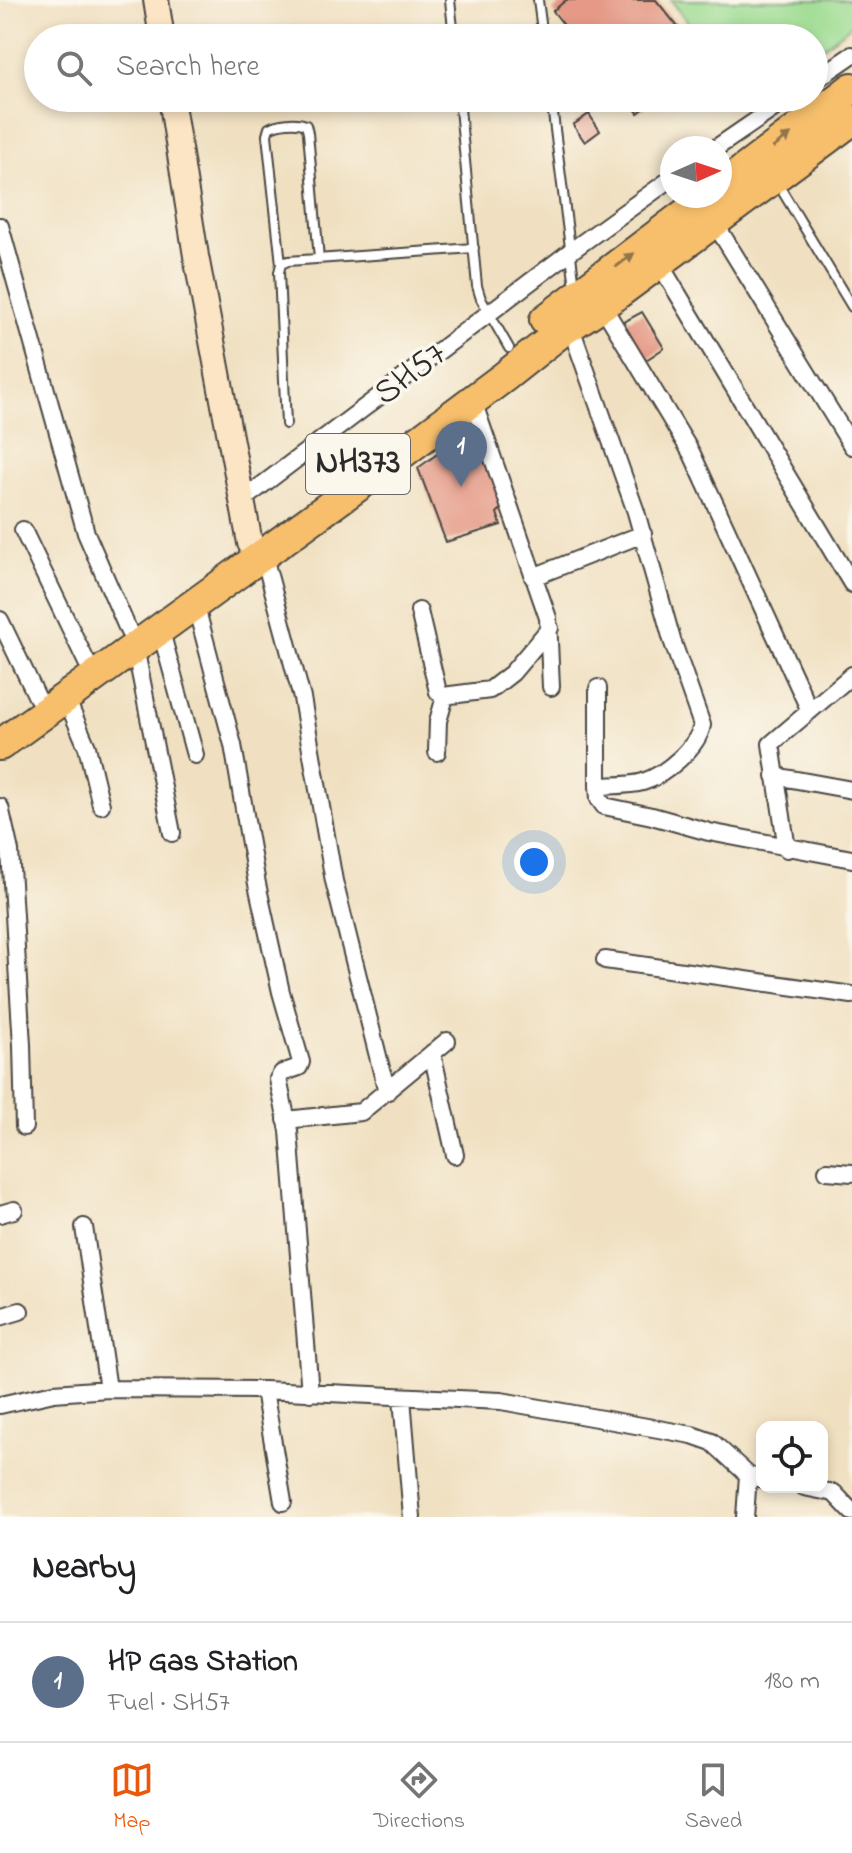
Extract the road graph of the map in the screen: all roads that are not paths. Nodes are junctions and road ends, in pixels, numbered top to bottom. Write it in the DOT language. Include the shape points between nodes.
graph roads {
  1 [pos="156,0"];
  2 [pos="450,0"];
  3 [pos="538,0"];
  4 [pos="160,24"];
  5 [pos="453,24"];
  6 [pos="541,24"];
  7 [pos="852,55"];
  8 [pos="828,71"];
  9 [pos="852,88"];
  10 [pos="828,106"];
  11 [pos="173,112"];
  12 [pos="460,112"];
  13 [pos="553,112"];
  14 [pos="769,112"];
  15 [pos="820,112"];
  16 [pos="852,120"];
  17 [pos="732,137"];
  18 [pos="774,177"];
  19 [pos="732,179"];
  20 [pos="660,187"];
  21 [pos="705,213"];
  22 [pos="0,226"];
  23 [pos="474,248"];
  24 [pos="571,251"];
  25 [pos="319,259"];
  26 [pos="658,261"];
  27 [pos="281,264"];
  28 [pos="852,307"];
  29 [pos="583,308"];
  30 [pos="490,315"];
  31 [pos="502,362"];
  32 [pos="473,401"];
  33 [pos="286,424"];
  34 [pos="852,446"];
  35 [pos="241,501"];
  36 [pos="23,530"];
  37 [pos="643,534"];
  38 [pos="256,548"];
  39 [pos="533,577"];
  40 [pos="852,584"];
  41 [pos="195,603"];
  42 [pos="419,611"];
  43 [pos="0,620"];
  44 [pos="160,628"];
  45 [pos="550,628"];
  46 [pos="132,639"];
  47 [pos="87,663"];
  48 [pos="852,675"];
  49 [pos="551,687"];
  50 [pos="598,688"];
  51 [pos="52,697"];
  52 [pos="445,697"];
  53 [pos="810,711"];
  54 [pos="0,723"];
  55 [pos="0,745"];
  56 [pos="437,752"];
  57 [pos="195,755"];
  58 [pos="775,776"];
  59 [pos="598,786"];
  60 [pos="852,790"];
  61 [pos="101,805"];
  62 [pos="0,807"];
  63 [pos="172,833"];
  64 [pos="787,849"];
  65 [pos="852,859"];
  66 [pos="605,960"];
  67 [pos="852,995"];
  68 [pos="447,1041"];
  69 [pos="432,1053"];
  70 [pos="387,1092"];
  71 [pos="286,1120"];
  72 [pos="24,1127"];
  73 [pos="455,1155"];
  74 [pos="827,1171"];
  75 [pos="852,1173"];
  76 [pos="84,1227"];
  77 [pos="20,1311"];
  78 [pos="0,1317"];
  79 [pos="108,1389"];
  80 [pos="264,1390"];
  81 [pos="310,1393"];
  82 [pos="402,1398"];
  83 [pos="0,1405"];
  84 [pos="755,1477"];
  85 [pos="828,1492"];
  86 [pos="283,1502"];
  87 [pos="852,1512"];
  88 [pos="412,1517"];
  89 [pos="745,1517"];
  1 -- 4 [label="street"];
  2 -- 5 [label="lane"];
  3 -- 6 [label="lane"];
  7 -- 8 [label="street"];
  10 -- 9 [label="highway, one-way"];
  11 -- 35 [label="street"];
  12 -- 23 [label="lane"];
  13 -- 24 [label="lane"];
  14 -- 17 [label="street"];
  19 -- 15 [label="highway, one-way"];
  16 -- 18 [label="highway, NH373"];
  18 -- 21 [label="highway, NH373"];
  18 -- 28 [label="lane"];
  20 -- 24 [label="street"];
  21 -- 26 [label="highway, NH373"];
  29 -- 21 [label="highway, NH373, one-way"];
  21 -- 34 [label="street"];
  22 -- 46 [label="street" via="86,533"];
  23 -- 25 [label="lane"];
  23 -- 30 [label="lane" via="477,286"];
  24 -- 29 [label="lane"];
  24 -- 30 [label="street"];
  25 -- 27 [label="lane"];
  25 -- 27 [label="lane" via="306,125 275,124 267,135"];
  26 -- 29 [label="highway, NH373"];
  26 -- 40 [label="street"];
  27 -- 33 [label="lane"];
  29 -- 31 [label="highway, NH373"];
  29 -- 37 [label="street"];
  29 -- 53 [label="street" via="685,441"];
  30 -- 31 [label="lane"];
  30 -- 35 [label="street"];
  31 -- 32 [label="highway, NH373"];
  31 -- 38 [label="highway, SH57 / NH373"];
  32 -- 38 [label="highway, NH373"];
  32 -- 39 [label="street"];
  35 -- 38 [label="street"];
  36 -- 47 [label="street"];
  37 -- 39 [label="street"];
  37 -- 59 [label="street" via="672,640 701,717 700,735 693,747 643,782"];
  38 -- 41 [label="highway, NH373"];
  38 -- 46 [label="highway, SH57 / NH373"];
  38 -- 70 [label="street" via="302,698 334,881"];
  39 -- 45 [label="street"];
  41 -- 44 [label="highway, NH373"];
  41 -- 71 [label="street" via="233,745 257,884 301,1062 279,1076"];
  42 -- 52 [label="street" via="438,692"];
  43 -- 51 [label="street"];
  44 -- 46 [label="highway, NH373"];
  44 -- 57 [label="street"];
  45 -- 49 [label="street"];
  45 -- 52 [label="street" via="490,690"];
  46 -- 47 [label="highway, SH57 / NH373"];
  46 -- 51 [label="highway, NH373"];
  46 -- 63 [label="street"];
  47 -- 51 [label="highway, SH57 / NH373"];
  48 -- 53 [label="street"];
  50 -- 59 [label="street"];
  51 -- 54 [label="highway, SH57 / NH373"];
  51 -- 55 [label="highway, NH373"];
  51 -- 61 [label="street" via="87,747"];
  52 -- 56 [label="street"];
  53 -- 58 [label="street" via="773,740"];
  58 -- 60 [label="street"];
  58 -- 64 [label="street"];
  59 -- 64 [label="street" via="604,806"];
  62 -- 72 [label="street" via="10,851"];
  64 -- 65 [label="street"];
  66 -- 67 [label="street"];
  68 -- 69 [label="street"];
  69 -- 70 [label="street"];
  69 -- 73 [label="street"];
  70 -- 71 [label="street" via="361,1112"];
  71 -- 81 [label="street"];
  74 -- 75 [label="street"];
  76 -- 79 [label="street"];
  77 -- 78 [label="street"];
  79 -- 80 [label="street"];
  79 -- 83 [label="street"];
  80 -- 81 [label="street"];
  80 -- 86 [label="street"];
  81 -- 82 [label="street"];
  82 -- 84 [label="street" via="501,1401 692,1435 712,1442"];
  82 -- 88 [label="street"];
  84 -- 89 [label="street"];
  85 -- 87 [label="street"];
}
